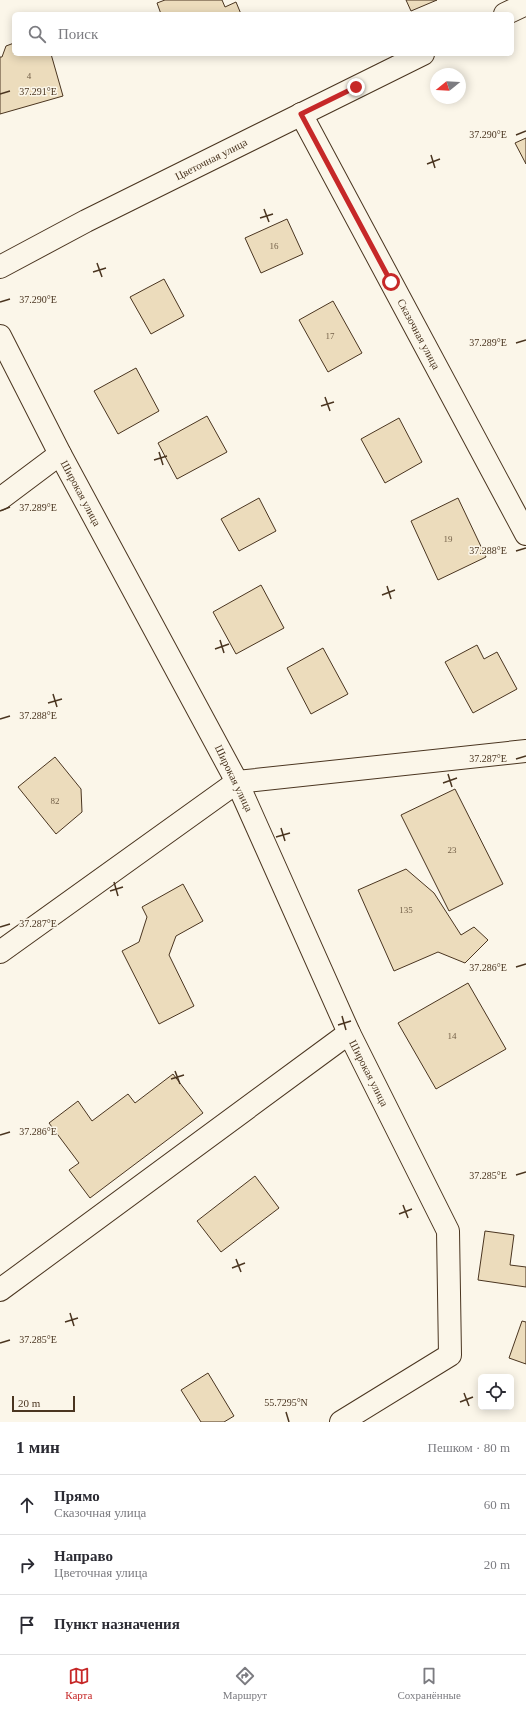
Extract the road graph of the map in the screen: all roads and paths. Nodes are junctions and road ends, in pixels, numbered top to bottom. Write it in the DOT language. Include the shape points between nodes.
graph roads {
  1 [pos="526,4"];
  2 [pos="509,12"];
  3 [pos="419,56"];
  4 [pos="301,114"];
  5 [pos="0,267"];
  6 [pos="0,336"];
  7 [pos="60,454"];
  8 [pos="0,499"];
  9 [pos="526,534"];
  10 [pos="526,751"];
  11 [pos="237,782"];
  12 [pos="0,952"];
  13 [pos="349,1033"];
  14 [pos="0,1290"];
  15 [pos="341,1422"];
  1 -- 2 [label="street"];
  3 -- 4 [label="street, Цветочная улица"];
  4 -- 5 [label="street, Цветочная улица" via="86,221"];
  4 -- 9 [label="street, Сказочная улица"];
  6 -- 7 [label="street, Широкая улица"];
  7 -- 8 [label="street"];
  7 -- 11 [label="street, Широкая улица"];
  10 -- 11 [label="street"];
  11 -- 12 [label="street"];
  11 -- 13 [label="street, Широкая улица"];
  13 -- 14 [label="street"];
  13 -- 15 [label="street, Широкая улица" via="448,1231 450,1355"];
}
